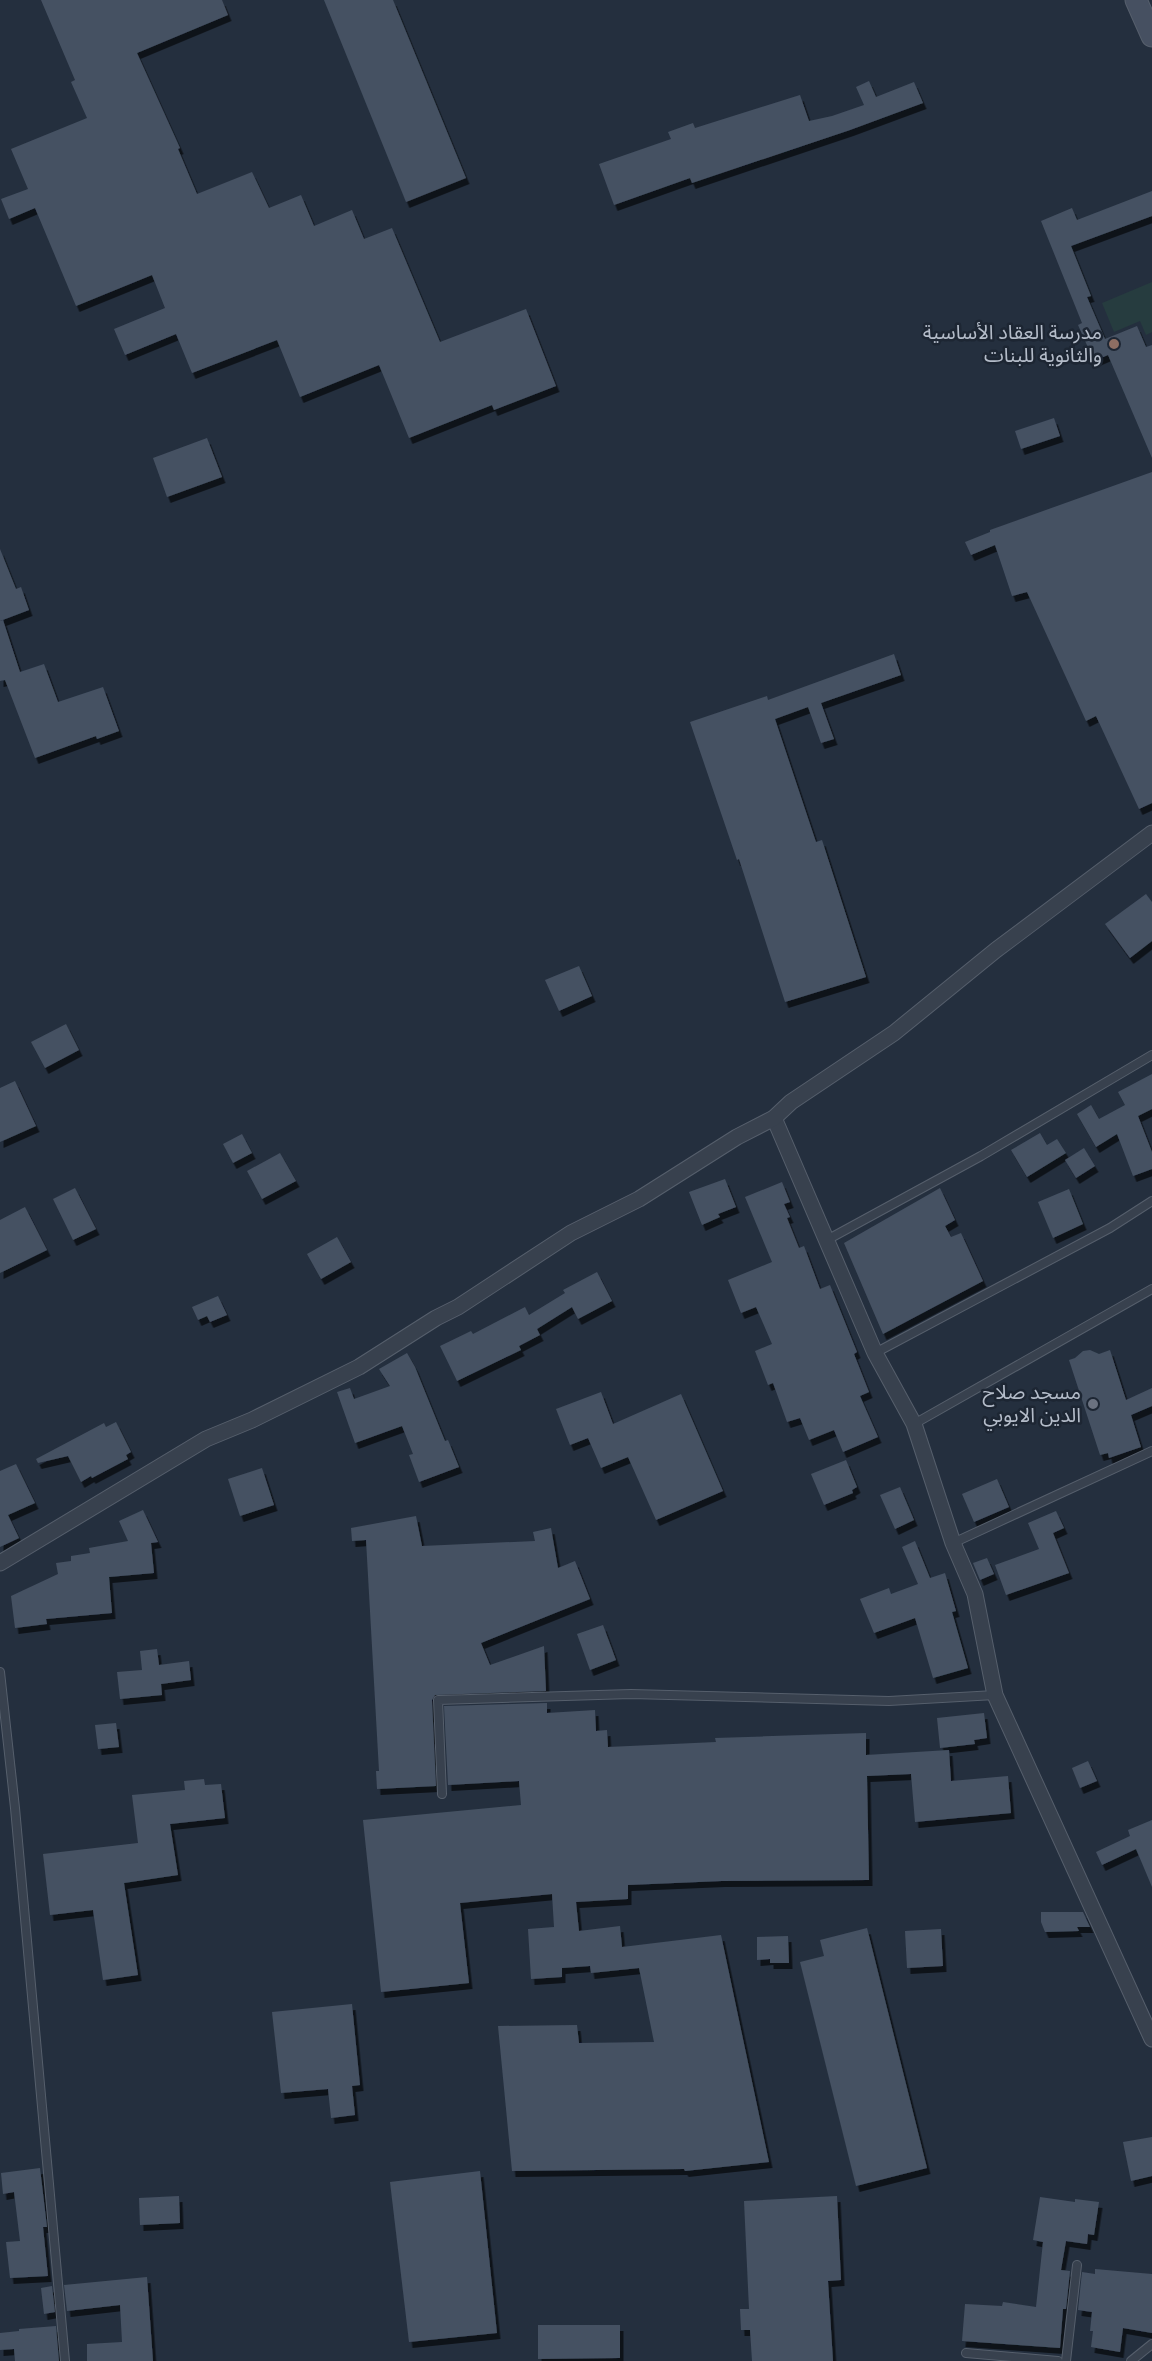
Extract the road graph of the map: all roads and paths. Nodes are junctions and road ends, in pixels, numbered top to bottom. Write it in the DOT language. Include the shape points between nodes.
graph roads {
  1 [pos="1136,0"];
  2 [pos="1152,36"];
  3 [pos="1152,833"];
  4 [pos="1152,1055"];
  5 [pos="774,1118"];
  6 [pos="1152,1201"];
  7 [pos="825,1241"];
  8 [pos="1152,1289"];
  9 [pos="875,1353"];
  10 [pos="914,1424"];
  11 [pos="1152,1451"];
  12 [pos="953,1543"];
  13 [pos="0,1563"];
  14 [pos="0,1672"];
  15 [pos="995,1695"];
  16 [pos="442,1794"];
  17 [pos="1152,2038"];
  18 [pos="1077,2265"];
  19 [pos="1152,2344"];
  20 [pos="966,2353"];
  21 [pos="65,2361"];
  22 [pos="1058,2361"];
  23 [pos="1066,2361"];
  24 [pos="1131,2361"];
  1 -- 2 [label="street"];
  3 -- 5 [label="street" via="996,950 894,1034 791,1102"];
  4 -- 7 [label="lane" via="981,1156"];
  5 -- 7 [label="street"];
  5 -- 13 [label="street" via="639,1199 571,1233 359,1367 206,1439"];
  6 -- 9 [label="lane" via="1110,1228"];
  7 -- 9 [label="street"];
  8 -- 10 [label="lane"];
  9 -- 10 [label="street"];
  10 -- 12 [label="street"];
  11 -- 12 [label="lane"];
  12 -- 15 [label="street" via="975,1593"];
  14 -- 21 [label="lane"];
  15 -- 16 [label="lane" via="889,1701 631,1694 438,1700"];
  15 -- 17 [label="street"];
  18 -- 23 [label="lane"];
  19 -- 24 [label="lane"];
  20 -- 22 [label="lane"];
}
